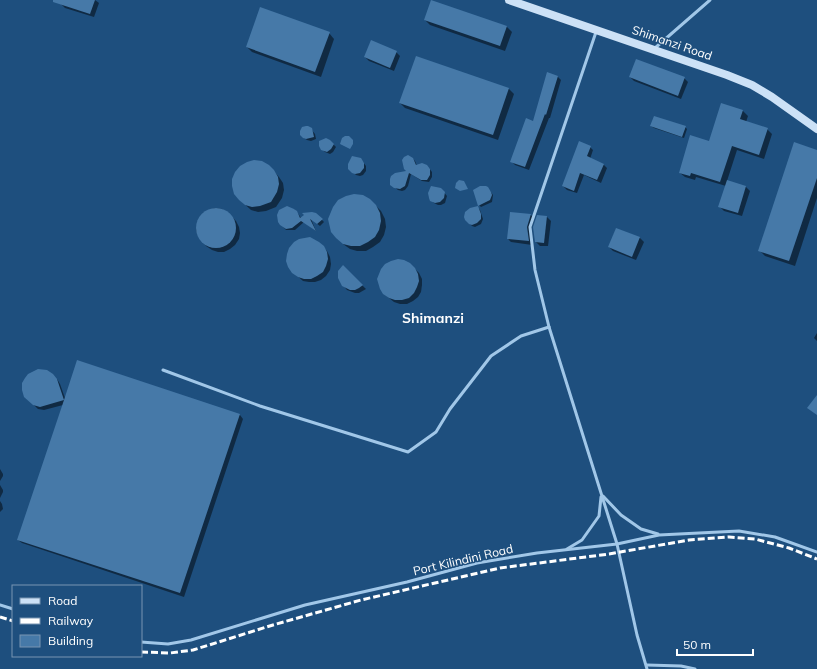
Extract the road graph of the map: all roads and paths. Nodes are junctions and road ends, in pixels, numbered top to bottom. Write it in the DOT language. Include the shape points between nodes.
graph roads {
  1 [pos="510,0"];
  2 [pos="710,0"];
  3 [pos="597,30"];
  4 [pos="653,50"];
  5 [pos="817,129"];
  6 [pos="550,327"];
  7 [pos="163,370"];
  8 [pos="602,495"];
  9 [pos="660,535"];
  10 [pos="617,544"];
  11 [pos="566,550"];
  12 [pos="817,552"];
  13 [pos="0,606"];
  14 [pos="12,609"];
  15 [pos="142,642"];
  16 [pos="647,667"];
  17 [pos="695,669"];
  1 -- 3 [label="main road, Shimanzi Road"];
  2 -- 4 [label="lane"];
  3 -- 4 [label="main road, Shimanzi Road"];
  3 -- 6 [label="lane" via="530,227 535,270"];
  4 -- 5 [label="main road, Shimanzi Road" via="752,85"];
  6 -- 7 [label="lane" via="521,336 491,356 450,409 436,432 408,452 260,406"];
  6 -- 8 [label="lane"];
  8 -- 9 [label="lane" via="621,515 641,529"];
  8 -- 10 [label="lane"];
  8 -- 11 [label="lane" via="599,516 582,540"];
  9 -- 10 [label="lane, Port Kilindini Road"];
  9 -- 12 [label="lane, Port Kilindini Road" via="739,531 775,537"];
  10 -- 11 [label="lane, Port Kilindini Road"];
  10 -- 16 [label="lane" via="637,635"];
  11 -- 15 [label="lane, Port Kilindini Road" via="477,563 305,605 191,640 168,644"];
  13 -- 14 [label="lane"];
  16 -- 17 [label="lane" via="681,666"];
}
